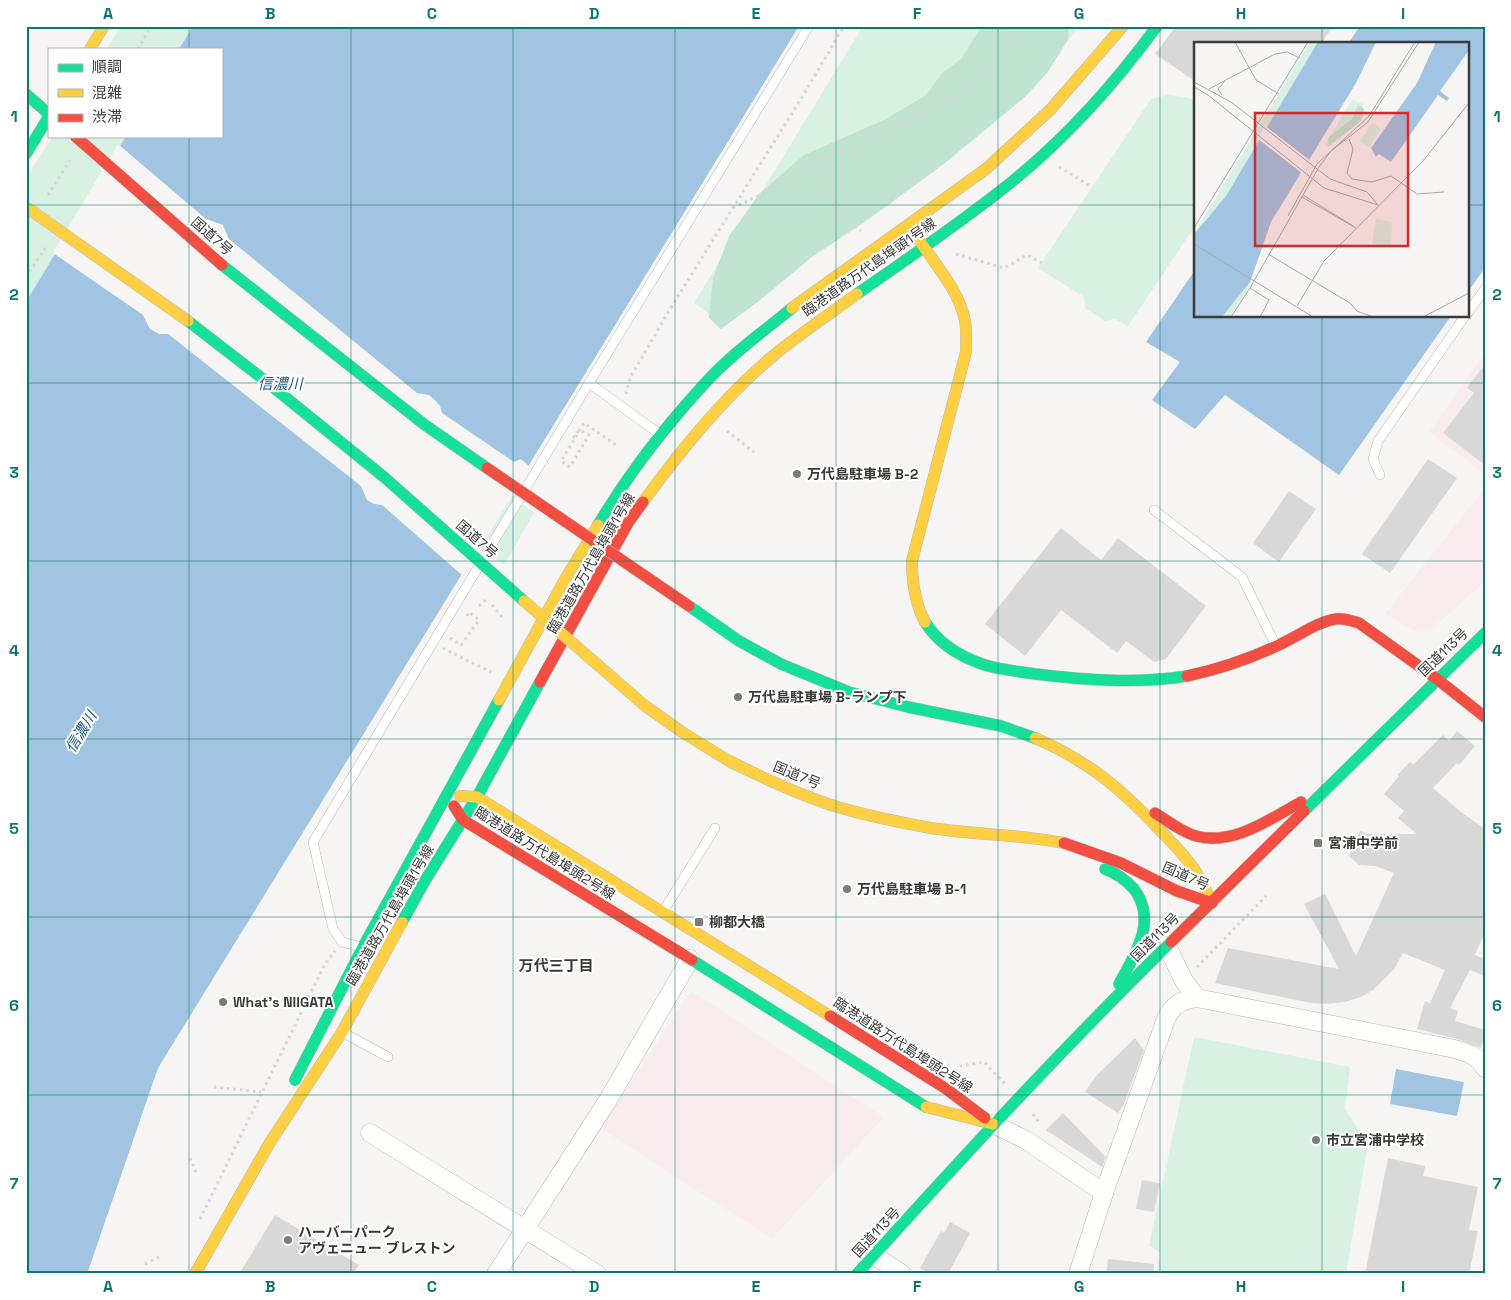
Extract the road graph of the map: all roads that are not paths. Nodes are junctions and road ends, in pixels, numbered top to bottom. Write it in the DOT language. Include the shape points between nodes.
graph roads {
  1 [pos="104,26"];
  2 [pos="809,26"];
  3 [pos="1123,26"];
  4 [pos="1157,26"];
  5 [pos="91,48"];
  6 [pos="26,94"];
  7 [pos="48,114"];
  8 [pos="48,117"];
  9 [pos="77,138"];
  10 [pos="26,154"];
  11 [pos="26,207"];
  12 [pos="908,223"];
  13 [pos="923,247"];
  14 [pos="1485,289"];
  15 [pos="1468,312"];
  16 [pos="1464,318"];
  17 [pos="589,383"];
  18 [pos="662,435"];
  19 [pos="1380,475"];
  20 [pos="1154,510"];
  21 [pos="1485,632"];
  22 [pos="1277,646"];
  23 [pos="1437,679"];
  24 [pos="1485,717"];
  25 [pos="1101,774"];
  26 [pos="1325,790"];
  27 [pos="448,795"];
  28 [pos="477,797"];
  29 [pos="463,820"];
  30 [pos="715,828"];
  31 [pos="1063,843"];
  32 [pos="1212,903"];
  33 [pos="663,912"];
  34 [pos="1167,946"];
  35 [pos="363,947"];
  36 [pos="690,959"];
  37 [pos="1197,998"];
  38 [pos="1111,1001"];
  39 [pos="342,1032"];
  40 [pos="388,1057"];
  41 [pos="1484,1065"];
  42 [pos="993,1124"];
  43 [pos="370,1133"];
  44 [pos="269,1144"];
  45 [pos="1104,1193"];
  46 [pos="525,1230"];
  47 [pos="875,1256"];
  48 [pos="195,1274"];
  49 [pos="496,1274"];
  50 [pos="597,1274"];
  51 [pos="857,1274"];
  52 [pos="902,1274"];
  53 [pos="1078,1274"];
  1 -- 5 [label="main road"];
  2 -- 17 [label="lane"];
  3 -- 12 [label="main road, 臨港道路万代島埠頭1号線" via="1051,109 1018,140 986,169"];
  4 -- 13 [label="main road, 臨港道路万代島埠頭1号線" via="1113,84 1068,131 996,195"];
  6 -- 7 [label="main road"];
  8 -- 10 [label="main road"];
  9 -- 25 [label="main road, 国道7号, bridge" via="232,274 425,425 739,641 781,664 849,692 1001,726 1036,738 1069,753"];
  11 -- 31 [label="main road, 国道7号, bridge" via="174,310 263,379 384,477 644,705 729,761 776,784 831,805 886,819 933,828"];
  12 -- 13 [label="main road"];
  12 -- 18 [label="main road, 臨港道路万代島埠頭1号線" via="740,350 709,379"];
  13 -- 22 [label="main road" via="956,298 964,317 966,336 966,352 912,561 914,596 936,636 953,650 977,662 1013,671 1121,681 1179,677 1240,661"];
  13 -- 28 [label="main road, 臨港道路万代島埠頭1号線" via="778,352 731,395 683,449 628,523"];
  14 -- 15 [label="lane"];
  16 -- 19 [label="lane" via="1378,441 1373,459"];
  17 -- 18 [label="lane"];
  17 -- 35 [label="lane" via="313,842 333,929 342,942"];
  18 -- 27 [label="main road, 臨港道路万代島埠頭1号線" via="609,506 567,576"];
  20 -- 22 [label="lane" via="1242,577"];
  21 -- 23 [label="main road, 国道113号"];
  22 -- 23 [label="main road" via="1339,618 1359,623"];
  23 -- 24 [label="main road"];
  23 -- 26 [label="main road, 国道113号"];
  25 -- 26 [label="main road" via="1185,832 1211,838 1242,832"];
  25 -- 32 [label="main road, 国道7号" via="1170,841 1194,871"];
  26 -- 32 [label="main road, 国道113号"];
  27 -- 28 [label="main road, 臨港道路万代島埠頭2号線"];
  27 -- 29 [label="main road, 臨港道路万代島埠頭2号線"];
  27 -- 35 [label="main road, 臨港道路万代島埠頭1号線"];
  28 -- 29 [label="main road, 臨港道路万代島埠頭1号線"];
  28 -- 33 [label="main road, 臨港道路万代島埠頭2号線"];
  29 -- 36 [label="main road, 臨港道路万代島埠頭2号線"];
  29 -- 39 [label="main road, 臨港道路万代島埠頭1号線" via="426,879"];
  30 -- 33 [label="lane"];
  31 -- 32 [label="main road, 国道7号" via="1121,863 1177,891"];
  31 -- 38 [label="main road" via="1084,862 1114,872 1136,891 1143,902 1146,913 1141,938"];
  32 -- 34 [label="main road, 国道113号"];
  33 -- 42 [label="main road, 臨港道路万代島埠頭2号線" via="945,1088"];
  34 -- 37 [label="street" via="1184,981"];
  34 -- 38 [label="main road, 国道113号"];
  35 -- 44 [label="main road, 臨港道路万代島埠頭1号線" via="296,1078"];
  36 -- 42 [label="main road, 臨港道路万代島埠頭2号線" via="928,1108"];
  36 -- 46 [label="street" via="608,1100"];
  37 -- 41 [label="street" via="1455,1049 1474,1055"];
  37 -- 45 [label="street" via="1184,1000 1169,1013"];
  38 -- 42 [label="main road, 国道113号"];
  39 -- 40 [label="lane"];
  39 -- 44 [label="main road, 臨港道路万代島埠頭1号線"];
  42 -- 45 [label="street" via="1026,1140"];
  42 -- 47 [label="main road, 国道113号"];
  43 -- 46 [label="street"];
  44 -- 48 [label="main road, 臨港道路万代島埠頭1号線"];
  45 -- 53 [label="street"];
  46 -- 49 [label="street"];
  46 -- 50 [label="street"];
  47 -- 51 [label="main road, 国道113号"];
  47 -- 52 [label="street"];
}
